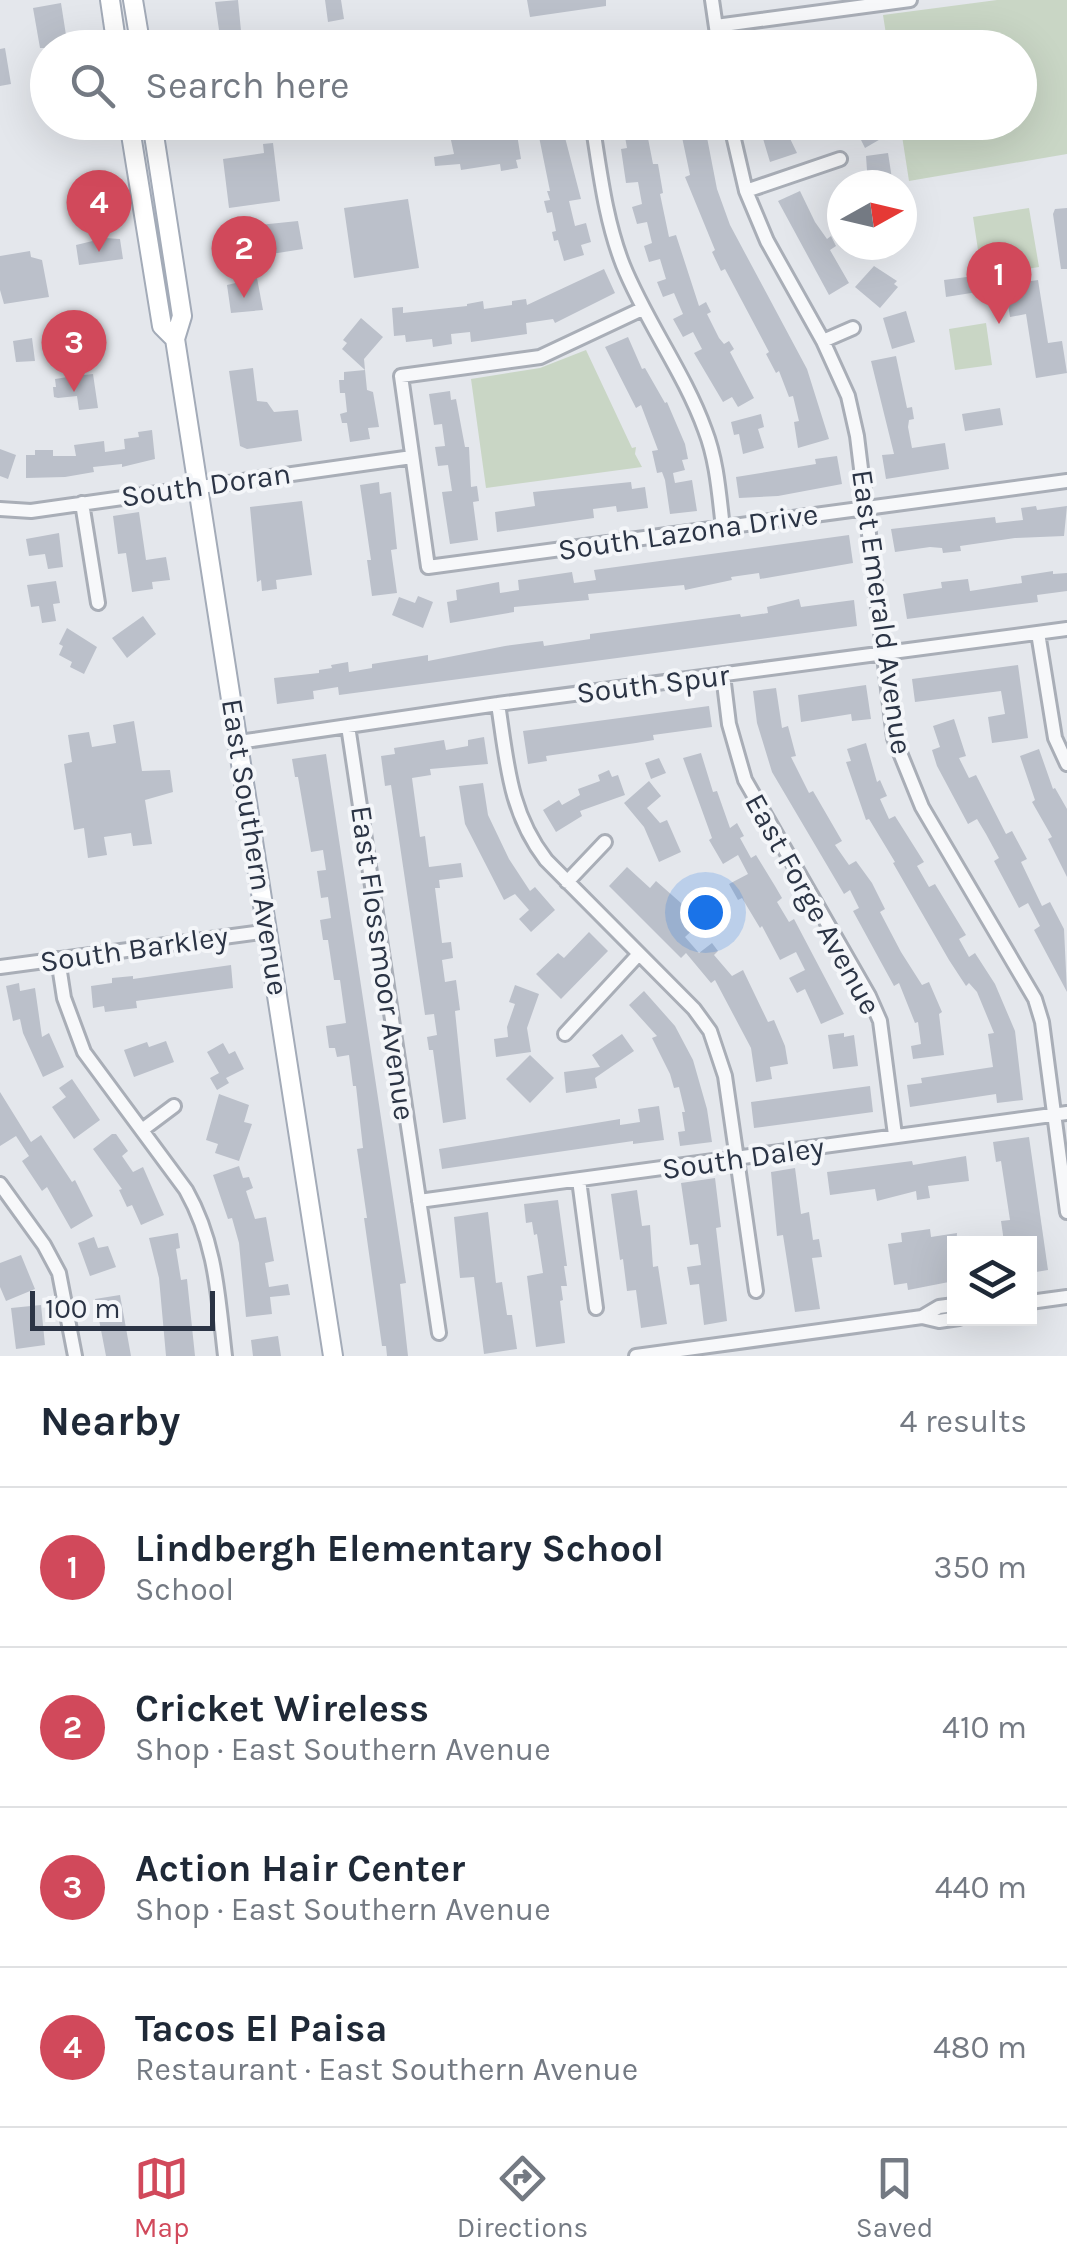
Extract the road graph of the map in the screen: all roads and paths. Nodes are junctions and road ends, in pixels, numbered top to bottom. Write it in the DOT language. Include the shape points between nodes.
graph roads {
  1 [pos="110,0"];
  2 [pos="133,0"];
  3 [pos="712,0"];
  4 [pos="910,0"];
  5 [pos="716,26"];
  6 [pos="114,30"];
  7 [pos="137,30"];
  8 [pos="717,30"];
  9 [pos="132,140"];
  10 [pos="155,140"];
  11 [pos="595,140"];
  12 [pos="734,140"];
  13 [pos="840,160"];
  14 [pos="746,191"];
  15 [pos="142,208"];
  16 [pos="176,282"];
  17 [pos="642,309"];
  18 [pos="853,328"];
  19 [pos="175,338"];
  20 [pos="823,341"];
  21 [pos="412,457"];
  22 [pos="1067,480"];
  23 [pos="199,485"];
  24 [pos="82,503"];
  25 [pos="0,508"];
  26 [pos="866,509"];
  27 [pos="724,528"];
  28 [pos="98,603"];
  29 [pos="1067,630"];
  30 [pos="1038,634"];
  31 [pos="884,652"];
  32 [pos="723,675"];
  33 [pos="498,704"];
  34 [pos="348,726"];
  35 [pos="239,742"];
  36 [pos="1067,764"];
  37 [pos="604,842"];
  38 [pos="567,882"];
  39 [pos="268,931"];
  40 [pos="638,955"];
  41 [pos="58,959"];
  42 [pos="0,967"];
  43 [pos="566,1034"];
  44 [pos="174,1106"];
  45 [pos="1060,1114"];
  46 [pos="142,1130"];
  47 [pos="894,1135"];
  48 [pos="736,1160"];
  49 [pos="579,1180"];
  50 [pos="0,1184"];
  51 [pos="419,1201"];
  52 [pos="1067,1212"];
  53 [pos="756,1291"];
  54 [pos="1067,1296"];
  55 [pos="1037,1301"];
  56 [pos="947,1306"];
  57 [pos="596,1308"];
  58 [pos="922,1316"];
  59 [pos="947,1320"];
  60 [pos="439,1333"];
  61 [pos="75,1356"];
  62 [pos="226,1356"];
  63 [pos="333,1356"];
  64 [pos="636,1356"];
  1 -- 6 [label="main road"];
  2 -- 7 [label="main road"];
  3 -- 5 [label="street"];
  4 -- 5 [label="street"];
  5 -- 8 [label="street"];
  9 -- 15 [label="main road, East Southern Avenue"];
  10 -- 16 [label="main road, East Southern Avenue"];
  11 -- 17 [label="street" via="606,210"];
  12 -- 14 [label="street, East Emerald Avenue"];
  13 -- 14 [label="street"];
  14 -- 20 [label="street, East Emerald Avenue"];
  15 -- 16 [label="main road" via="151,213"];
  15 -- 19 [label="main road, East Southern Avenue" via="162,326"];
  16 -- 19 [label="main road, East Southern Avenue" via="182,316"];
  17 -- 21 [label="street" via="540,357 400,376"];
  17 -- 27 [label="street" via="704,426"];
  18 -- 20 [label="street"];
  19 -- 23 [label="main road, East Southern Avenue"];
  20 -- 26 [label="street, East Emerald Avenue" via="848,396"];
  21 -- 23 [label="street, South Doran"];
  21 -- 27 [label="street, South Lazona Drive" via="428,567"];
  22 -- 26 [label="street, South Lazona Drive"];
  23 -- 24 [label="street, South Doran"];
  23 -- 35 [label="main road, East Southern Avenue"];
  24 -- 25 [label="street, South Doran"];
  24 -- 28 [label="street"];
  26 -- 27 [label="street, South Lazona Drive"];
  26 -- 31 [label="street, East Emerald Avenue"];
  29 -- 30 [label="street, South Spur"];
  30 -- 31 [label="street, South Spur"];
  30 -- 36 [label="street" via="1055,738"];
  31 -- 32 [label="street, South Spur"];
  31 -- 45 [label="street, East Emerald Avenue" via="904,769 1035,998"];
  32 -- 33 [label="street, South Spur"];
  32 -- 47 [label="street, East Forge Avenue" via="745,780 880,1021"];
  33 -- 34 [label="street, South Spur"];
  33 -- 38 [label="street" via="520,819"];
  34 -- 35 [label="street, South Spur"];
  34 -- 51 [label="street, East Flossmoor Avenue"];
  35 -- 39 [label="main road, East Southern Avenue"];
  37 -- 38 [label="street"];
  38 -- 40 [label="street"];
  39 -- 41 [label="street, South Barkley"];
  39 -- 63 [label="main road, East Southern Avenue"];
  40 -- 43 [label="street"];
  40 -- 48 [label="street" via="710,1031 725,1076"];
  41 -- 42 [label="street, South Barkley"];
  41 -- 46 [label="street" via="84,1052"];
  44 -- 46 [label="street"];
  45 -- 47 [label="street, South Daley"];
  45 -- 52 [label="street, East Emerald Avenue"];
  46 -- 62 [label="street" via="200,1214 211,1246"];
  47 -- 48 [label="street, South Daley"];
  48 -- 49 [label="street, South Daley"];
  48 -- 53 [label="street"];
  49 -- 51 [label="street, South Daley"];
  49 -- 57 [label="street"];
  50 -- 61 [label="street" via="59,1273"];
  51 -- 60 [label="street, East Flossmoor Avenue"];
  54 -- 55 [label="street"];
  56 -- 58 [label="street"];
  58 -- 59 [label="street"];
  58 -- 64 [label="street"];
}
